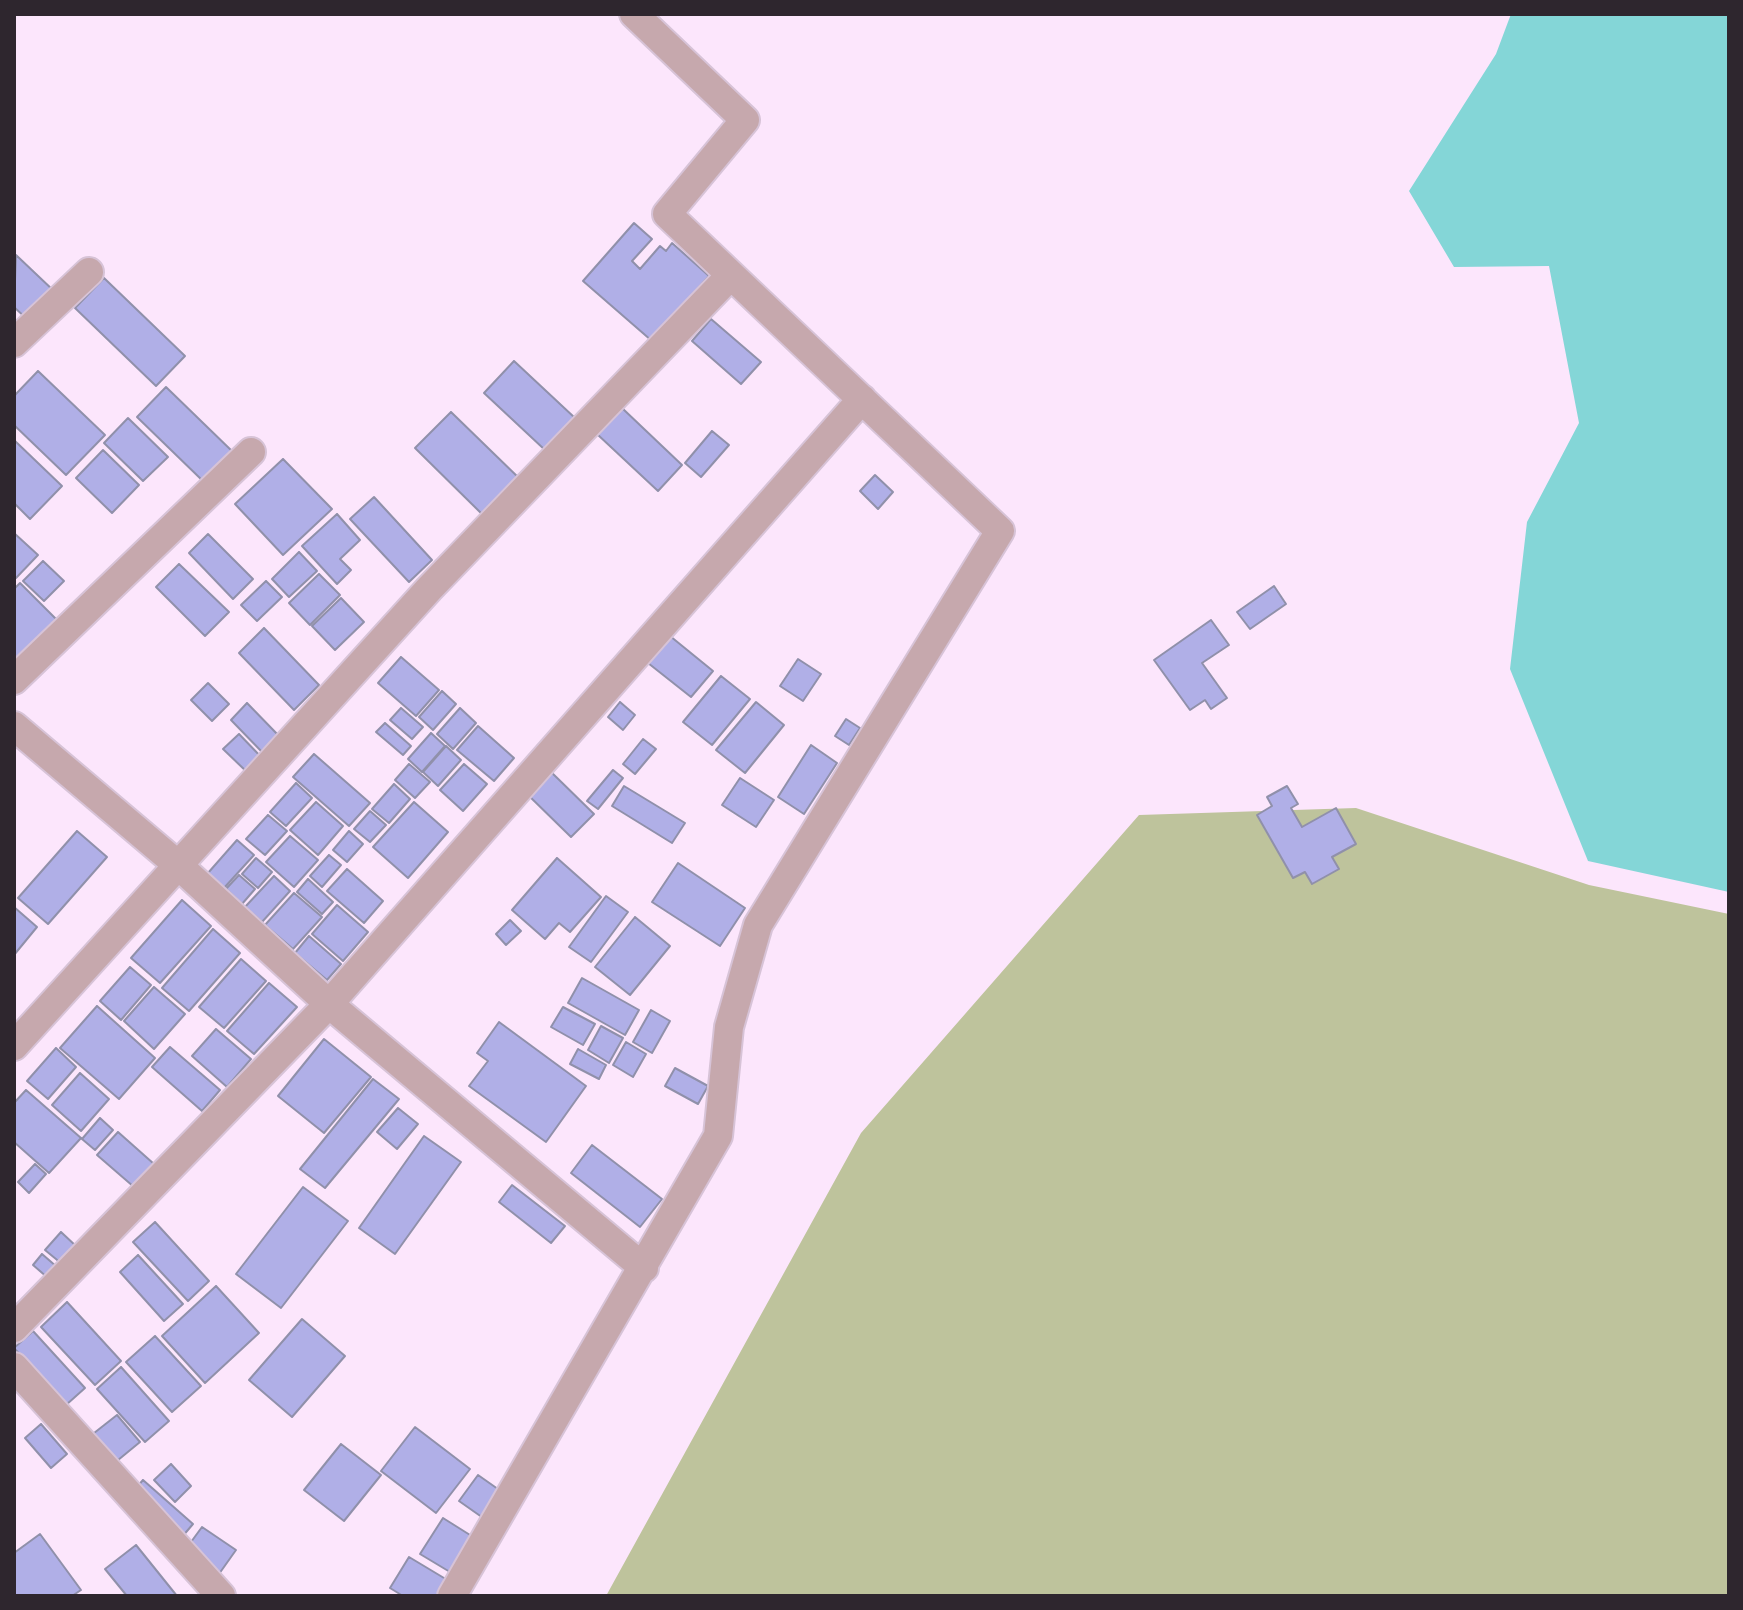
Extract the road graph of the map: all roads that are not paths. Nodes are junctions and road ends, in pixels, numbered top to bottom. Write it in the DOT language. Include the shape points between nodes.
graph roads {
  1 [pos="634,14"];
  2 [pos="89,272"];
  3 [pos="731,275"];
  4 [pos="14,343"];
  5 [pos="862,399"];
  6 [pos="251,452"];
  7 [pos="14,680"];
  8 [pos="14,726"];
  9 [pos="178,865"];
  10 [pos="329,1004"];
  11 [pos="14,1046"];
  12 [pos="644,1268"];
  13 [pos="14,1328"];
  14 [pos="14,1367"];
  15 [pos="221,1596"];
  16 [pos="452,1596"];
  1 -- 3 [label="street" via="745,120 667,214"];
  2 -- 4 [label="street"];
  3 -- 5 [label="street"];
  3 -- 9 [label="street" via="429,589"];
  5 -- 10 [label="street"];
  5 -- 12 [label="street" via="1000,531 758,925 729,1027 718,1136"];
  6 -- 7 [label="street"];
  8 -- 9 [label="street"];
  9 -- 10 [label="street"];
  9 -- 11 [label="street"];
  10 -- 12 [label="street"];
  10 -- 13 [label="street"];
  12 -- 16 [label="street"];
  14 -- 15 [label="street"];
}
